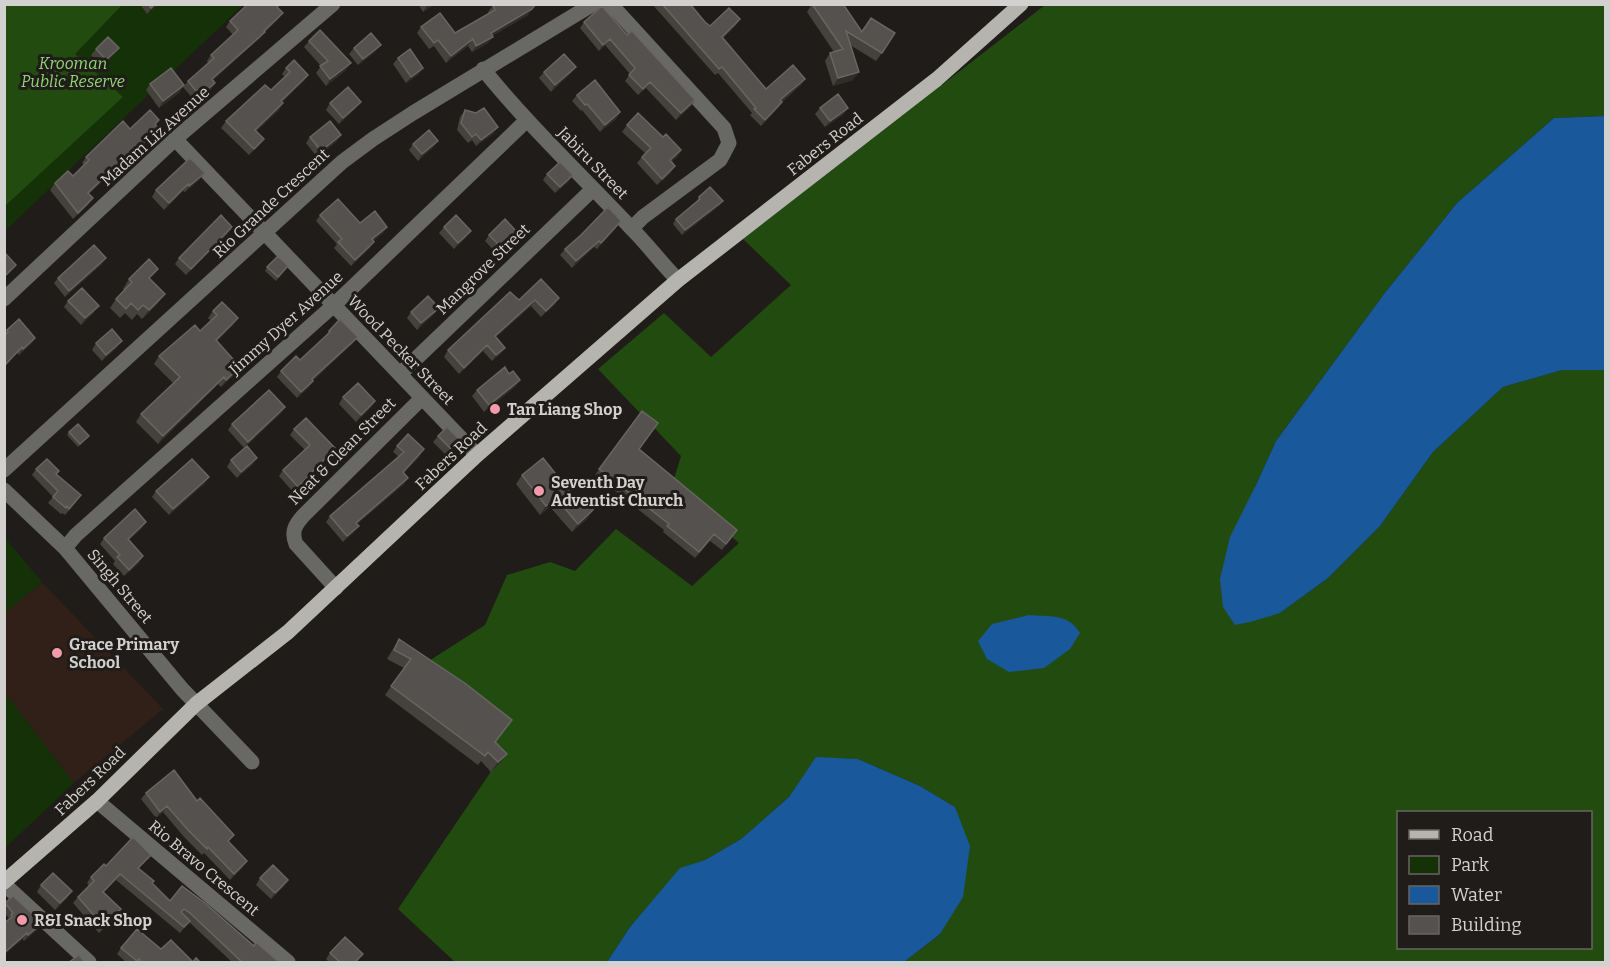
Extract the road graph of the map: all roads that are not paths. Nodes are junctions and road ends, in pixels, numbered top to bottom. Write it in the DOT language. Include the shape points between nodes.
graph roads {
  1 [pos="333,4"];
  2 [pos="592,4"];
  3 [pos="606,4"];
  4 [pos="1021,4"];
  5 [pos="483,69"];
  6 [pos="527,120"];
  7 [pos="176,139"];
  8 [pos="592,190"];
  9 [pos="632,228"];
  10 [pos="266,233"];
  11 [pos="678,280"];
  12 [pos="4,299"];
  13 [pos="334,305"];
  14 [pos="399,374"];
  15 [pos="422,398"];
  16 [pos="477,455"];
  17 [pos="4,470"];
  18 [pos="4,490"];
  19 [pos="65,548"];
  20 [pos="336,588"];
  21 [pos="196,704"];
  22 [pos="252,762"];
  23 [pos="97,801"];
  24 [pos="4,883"];
  25 [pos="89,963"];
  26 [pos="288,963"];
  1 -- 7 [label="street, Madam Liz Avenue"];
  2 -- 5 [label="street, Rio Grande Crescent"];
  3 -- 9 [label="street" via="617,11 724,128 729,143 720,160"];
  4 -- 11 [label="main road, Fabers Road" via="937,79"];
  5 -- 6 [label="street, Jabiru Street"];
  5 -- 10 [label="street, Rio Grande Crescent" via="342,162"];
  6 -- 8 [label="street, Jabiru Street"];
  6 -- 13 [label="street, Jimmy Dyer Avenue"];
  7 -- 10 [label="street, Wood Pecker Street"];
  7 -- 12 [label="street, Madam Liz Avenue"];
  8 -- 9 [label="street, Jabiru Street"];
  8 -- 14 [label="street, Mangrove Street"];
  9 -- 11 [label="street, Jabiru Street"];
  10 -- 13 [label="street, Wood Pecker Street"];
  10 -- 17 [label="street, Rio Grande Crescent"];
  11 -- 16 [label="main road, Fabers Road"];
  13 -- 14 [label="street, Wood Pecker Street"];
  13 -- 19 [label="street, Jimmy Dyer Avenue"];
  14 -- 15 [label="street, Wood Pecker Street"];
  15 -- 16 [label="street, Wood Pecker Street"];
  15 -- 20 [label="street, Neat & Clean Street" via="294,528 296,544"];
  16 -- 20 [label="main road, Fabers Road"];
  18 -- 19 [label="street, Singh Street"];
  19 -- 21 [label="street, Singh Street"];
  20 -- 21 [label="main road, Fabers Road" via="288,632"];
  21 -- 22 [label="street, Singh Street"];
  21 -- 23 [label="main road, Fabers Road"];
  23 -- 24 [label="main road, Fabers Road"];
  23 -- 26 [label="street, Rio Bravo Crescent"];
  24 -- 25 [label="street"];
}
